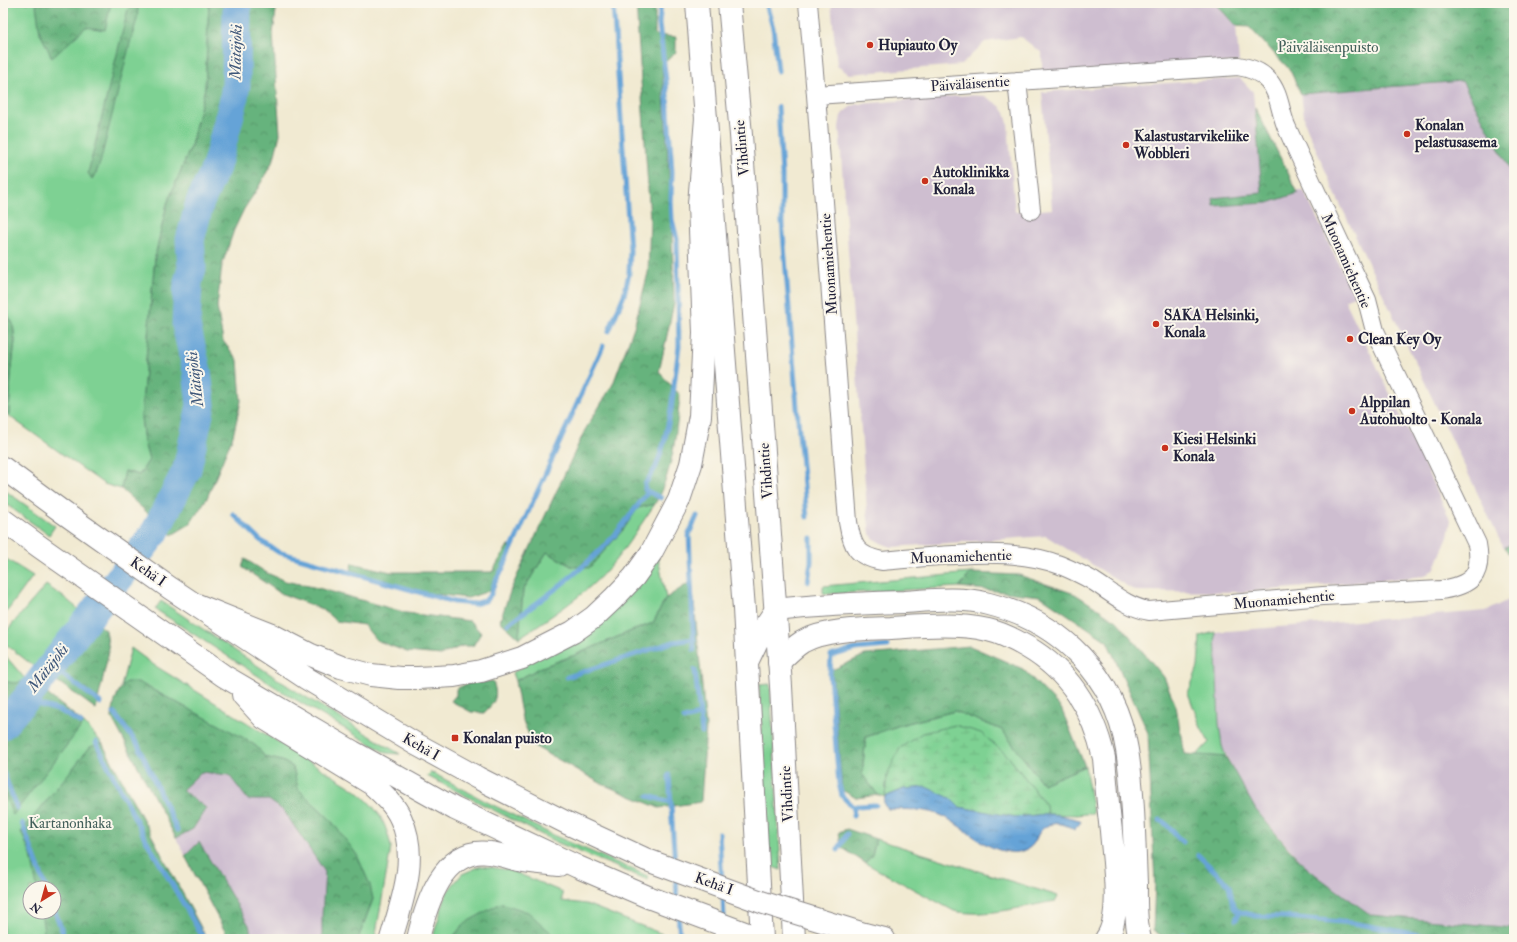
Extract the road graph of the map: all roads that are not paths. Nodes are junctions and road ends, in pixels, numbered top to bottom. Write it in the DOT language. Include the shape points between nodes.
graph roads {
  1 [pos="697,3"];
  2 [pos="729,3"];
  3 [pos="808,3"];
  4 [pos="1017,81"];
  5 [pos="816,95"];
  6 [pos="706,118"];
  7 [pos="1031,210"];
  8 [pos="3,468"];
  9 [pos="3,520"];
  10 [pos="197,605"];
  11 [pos="776,610"];
  12 [pos="747,662"];
  13 [pos="779,662"];
  14 [pos="224,676"];
  15 [pos="578,867"];
  16 [pos="874,936"];
  17 [pos="392,939"];
  18 [pos="418,939"];
  19 [pos="762,939"];
  20 [pos="794,939"];
  21 [pos="1106,939"];
  22 [pos="1140,939"];
  1 -- 6 [label="main road"];
  2 -- 11 [label="main road, Vihdintie"];
  3 -- 5 [label="street, Muonamiehentie"];
  4 -- 5 [label="street, Päiväläisentie"];
  4 -- 5 [label="street, Muonamiehentie" via="1238,66 1252,68 1268,80 1274,88 1286,126 1367,300 1375,331 1477,544 1479,562 1473,577 1465,584 1441,590 1323,596 1149,611 1124,602 1081,574 1036,558 985,554 882,561 858,551 850,536 848,522"];
  4 -- 7 [label="street, Päiväläisentie"];
  6 -- 10 [label="main road" via="699,204 704,333 700,416 686,484 652,553 634,577 594,616 573,632 522,658 481,671 454,676 400,678 371,675 341,667 272,635"];
  6 -- 12 [label="main road"];
  8 -- 10 [label="main road, Kehä I"];
  9 -- 14 [label="main road"];
  10 -- 16 [label="main road, Kehä I, bridge" via="306,678 414,743 567,823 647,860 764,903"];
  11 -- 12 [label="main road" via="763,629"];
  11 -- 13 [label="main road, Vihdintie"];
  11 -- 22 [label="main road" via="828,605 956,600 988,604 1018,614 1041,624 1062,638 1094,671 1116,710 1123,731 1132,797"];
  12 -- 19 [label="main road"];
  13 -- 20 [label="main road, Vihdintie"];
  13 -- 21 [label="main road" via="802,642 819,635 922,626 958,626 988,630 1010,637 1048,661 1063,674 1087,708 1104,758 1115,883 1114,918 1112,930"];
  14 -- 15 [label="main road" via="455,809"];
  14 -- 17 [label="main road" via="264,718 372,784 401,818 408,839 409,866"];
  15 -- 18 [label="main road" via="522,861 489,852 477,852 464,857 441,876 426,908"];
  15 -- 19 [label="main road" via="648,897"];
}
